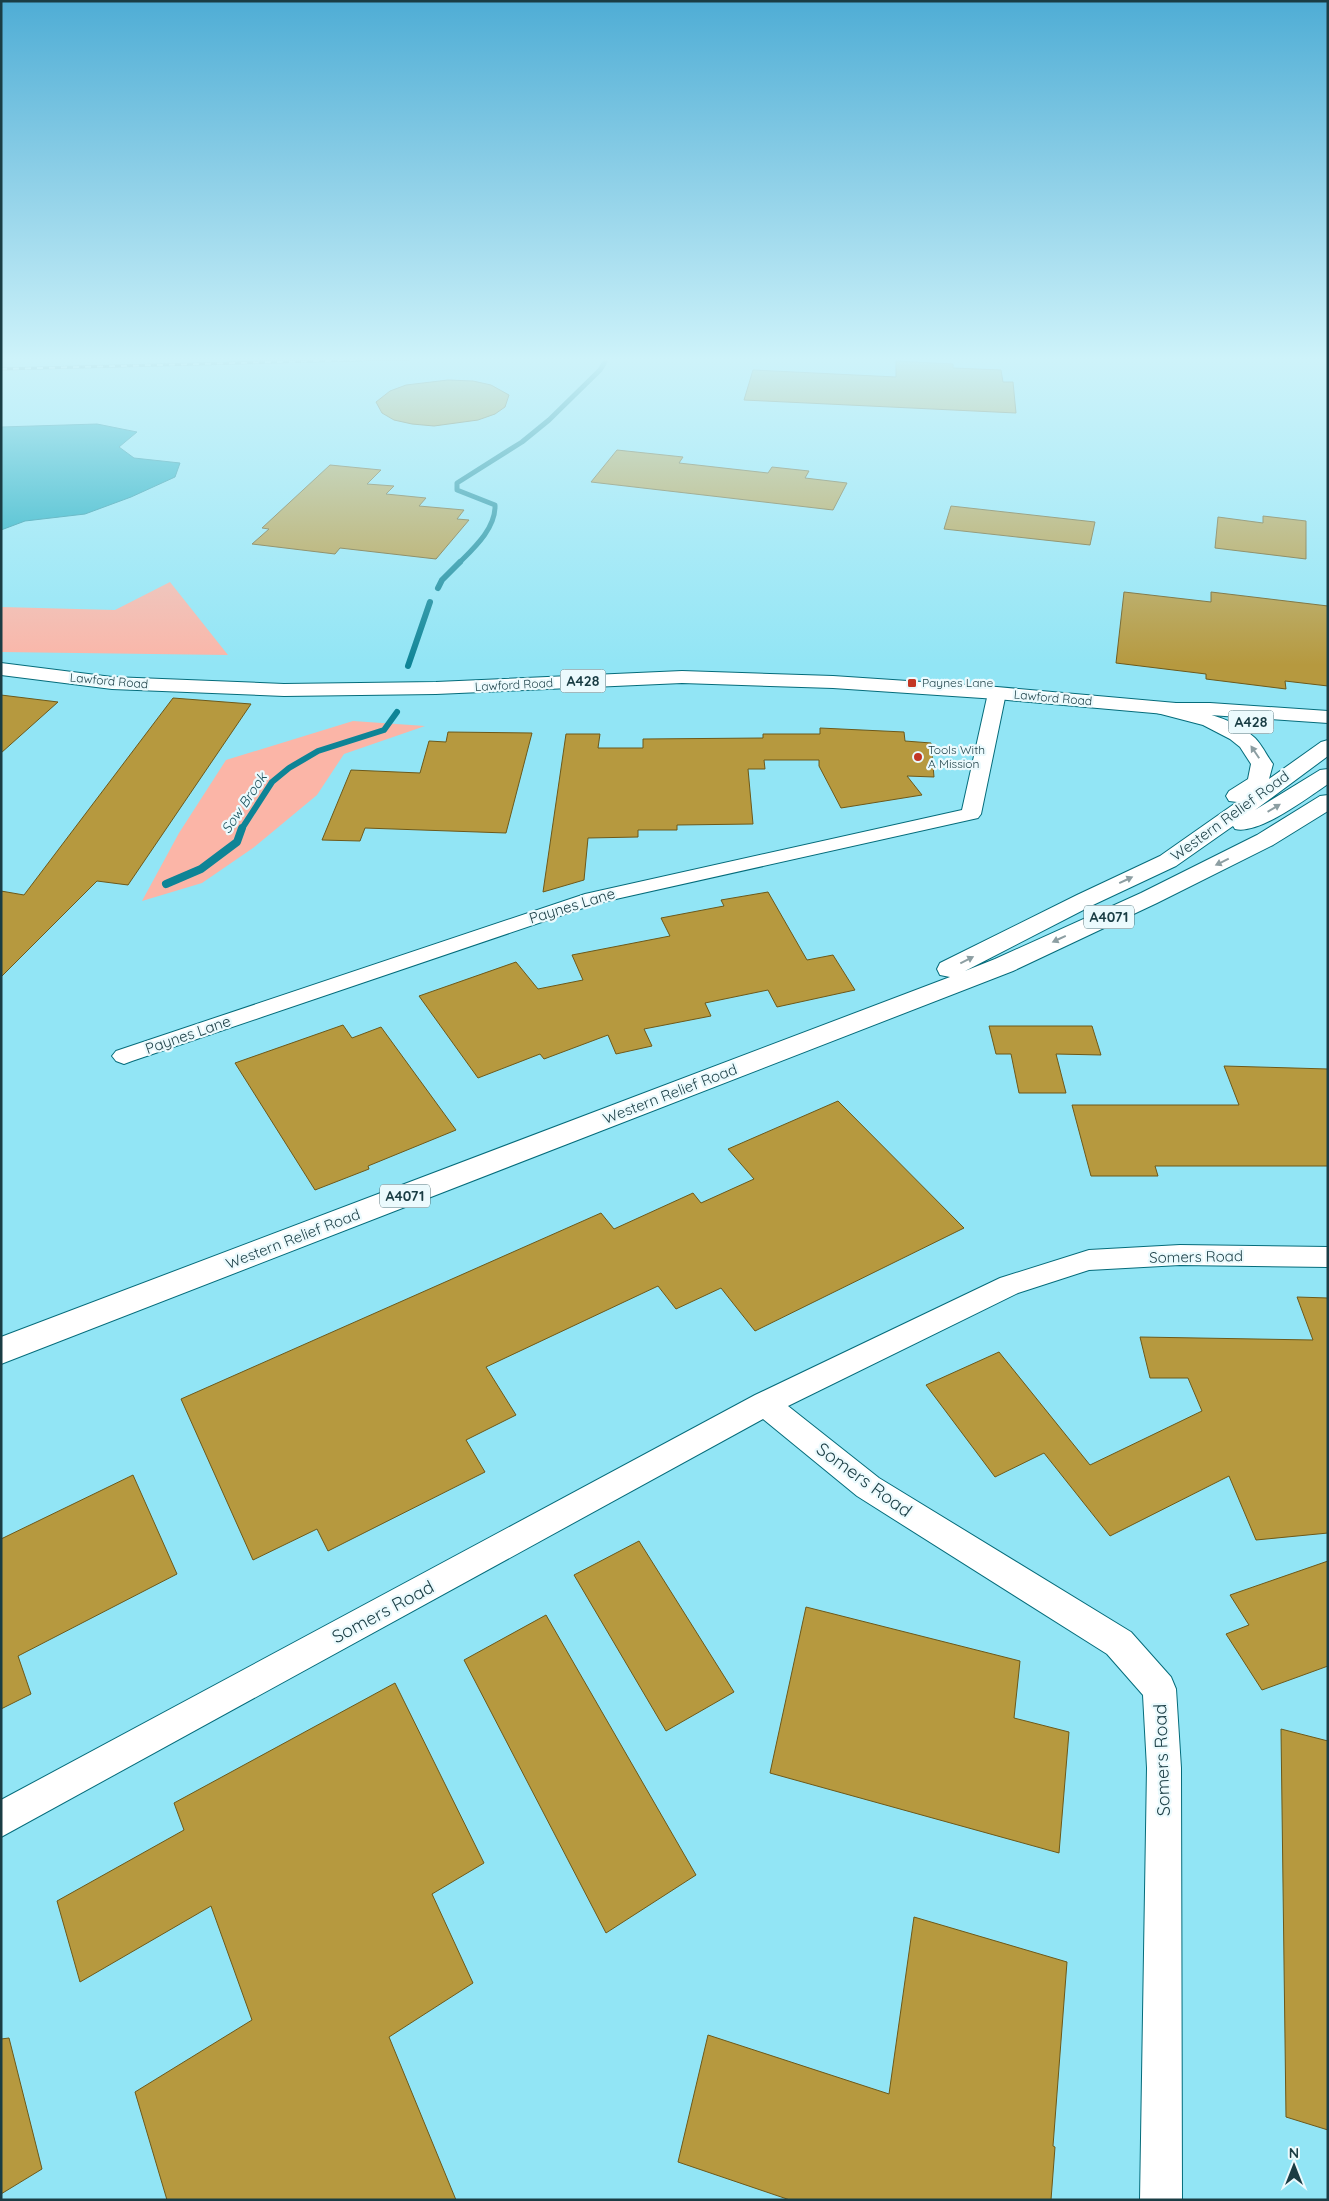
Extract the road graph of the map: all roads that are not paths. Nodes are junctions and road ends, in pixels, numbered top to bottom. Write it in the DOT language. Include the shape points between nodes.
graph roads {
  1 [pos="1,669"];
  2 [pos="997,693"];
  3 [pos="1170,709"];
  4 [pos="1328,717"];
  5 [pos="1328,729"];
  6 [pos="1328,746"];
  7 [pos="1328,775"];
  8 [pos="1328,801"];
  9 [pos="1168,861"];
  10 [pos="808,1041"];
  11 [pos="124,1056"];
  12 [pos="1328,1257"];
  13 [pos="1,1351"];
  14 [pos="765,1404"];
  15 [pos="1,1819"];
  16 [pos="1161,2200"];
  1 -- 2 [label="main road, Lawford Road / A428" via="112,682 284,690 436,688 682,677 832,682"];
  2 -- 3 [label="main road, Lawford Road / A428"];
  2 -- 11 [label="street, Paynes Lane" via="971,814 592,898"];
  3 -- 4 [label="main road, Lawford Road / A428"];
  3 -- 5 [label="main road, Lawford Road / A428" via="1218,718"];
  9 -- 3 [label="main road, one-way" via="1196,823 1258,782 1262,764 1248,742 1237,735 1210,721"];
  6 -- 9 [label="main road, Western Relief Road / A4071"];
  9 -- 7 [label="main road, one-way" via="1270,811"];
  8 -- 10 [label="main road, Western Relief Road / A4071, one-way" via="1265,840 1004,965"];
  10 -- 9 [label="main road, Western Relief Road / A4071, one-way"];
  10 -- 13 [label="main road, Western Relief Road / A4071"];
  12 -- 14 [label="street, Somers Road" via="1180,1255 1089,1260 1009,1284"];
  14 -- 15 [label="street, Somers Road"];
  14 -- 16 [label="street, Somers Road" via="868,1487 1119,1644 1160,1689 1164,1768"];
}
